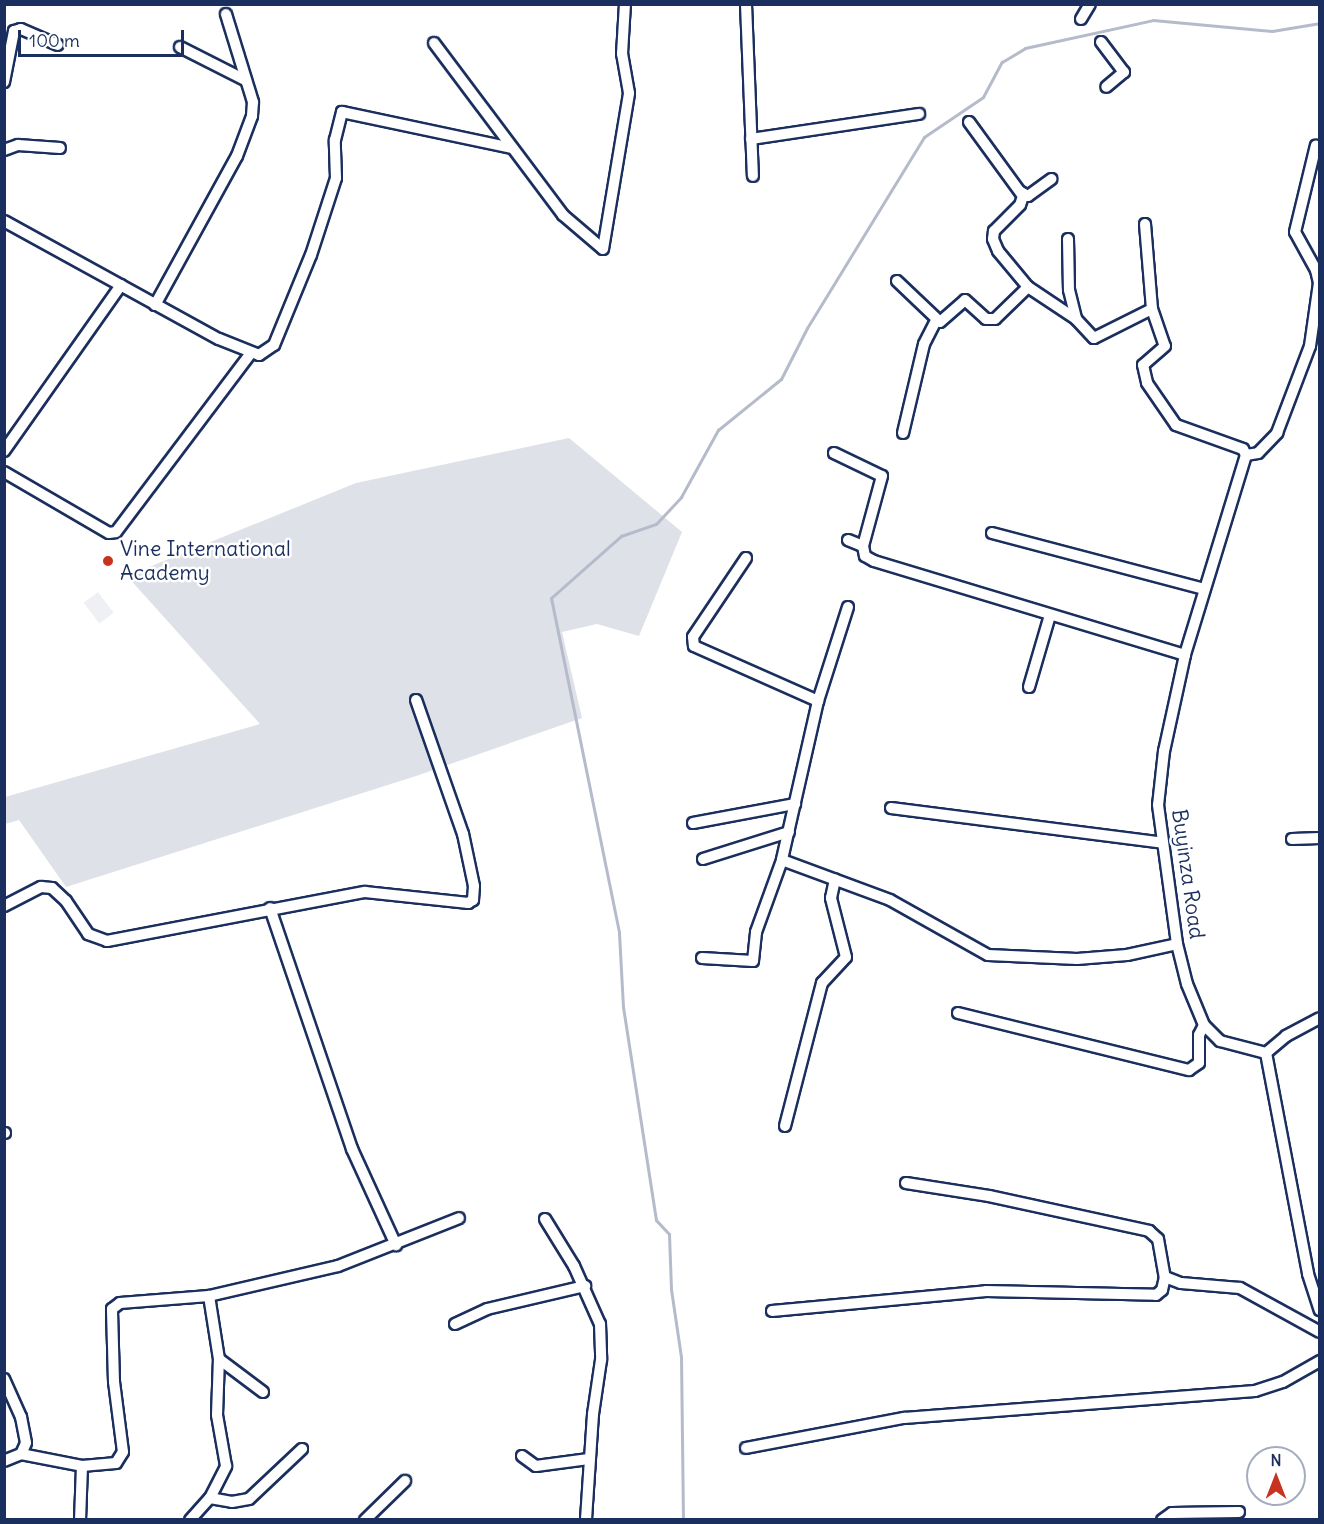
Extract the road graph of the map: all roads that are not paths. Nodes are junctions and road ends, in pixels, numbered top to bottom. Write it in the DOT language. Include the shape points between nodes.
graph roads {
  1 [pos="625,4"];
  2 [pos="746,4"];
  3 [pos="1090,4"];
  4 [pos="226,14"];
  5 [pos="1081,19"];
  6 [pos="1101,42"];
  7 [pos="434,43"];
  8 [pos="58,45"];
  9 [pos="180,47"];
  10 [pos="245,80"];
  11 [pos="4,82"];
  12 [pos="1106,87"];
  13 [pos="919,114"];
  14 [pos="969,122"];
  15 [pos="751,139"];
  16 [pos="1316,145"];
  17 [pos="60,148"];
  18 [pos="511,148"];
  19 [pos="4,150"];
  20 [pos="753,176"];
  21 [pos="1052,179"];
  22 [pos="1022,192"];
  23 [pos="4,221"];
  24 [pos="1145,224"];
  25 [pos="1068,239"];
  26 [pos="897,281"];
  27 [pos="121,285"];
  28 [pos="1028,287"];
  29 [pos="155,305"];
  30 [pos="1152,309"];
  31 [pos="1076,319"];
  32 [pos="936,320"];
  33 [pos="250,354"];
  34 [pos="903,433"];
  35 [pos="4,451"];
  36 [pos="834,453"];
  37 [pos="1246,454"];
  38 [pos="4,472"];
  39 [pos="992,533"];
  40 [pos="848,540"];
  41 [pos="863,546"];
  42 [pos="746,558"];
  43 [pos="1204,589"];
  44 [pos="848,607"];
  45 [pos="1050,615"];
  46 [pos="1185,655"];
  47 [pos="1029,687"];
  48 [pos="416,700"];
  49 [pos="818,701"];
  50 [pos="795,804"];
  51 [pos="891,808"];
  52 [pos="693,822"];
  53 [pos="789,832"];
  54 [pos="771,837"];
  55 [pos="1320,838"];
  56 [pos="1292,839"];
  57 [pos="1163,843"];
  58 [pos="786,846"];
  59 [pos="703,859"];
  60 [pos="782,860"];
  61 [pos="835,879"];
  62 [pos="4,906"];
  63 [pos="270,908"];
  64 [pos="1177,944"];
  65 [pos="702,958"];
  66 [pos="957,1013"];
  67 [pos="1320,1018"];
  68 [pos="1204,1025"];
  69 [pos="1266,1053"];
  70 [pos="785,1126"];
  71 [pos="906,1183"];
  72 [pos="459,1218"];
  73 [pos="545,1219"];
  74 [pos="396,1245"];
  75 [pos="1165,1277"];
  76 [pos="585,1286"];
  77 [pos="209,1296"];
  78 [pos="1319,1304"];
  79 [pos="772,1311"];
  80 [pos="454,1324"];
  81 [pos="1320,1332"];
  82 [pos="219,1359"];
  83 [pos="1320,1361"];
  84 [pos="4,1379"];
  85 [pos="263,1392"];
  86 [pos="746,1448"];
  87 [pos="302,1449"];
  88 [pos="21,1454"];
  89 [pos="522,1456"];
  90 [pos="589,1460"];
  91 [pos="4,1461"];
  92 [pos="82,1466"];
  93 [pos="405,1481"];
  94 [pos="210,1498"];
  95 [pos="1239,1512"];
  96 [pos="80,1520"];
  97 [pos="190,1520"];
  98 [pos="365,1520"];
  99 [pos="586,1520"];
  100 [pos="1162,1520"];
  1 -- 18 [label="street" via="622,54 629,93 603,249 563,215"];
  2 -- 15 [label="street"];
  3 -- 5 [label="street"];
  4 -- 10 [label="street"];
  6 -- 12 [label="street" via="1124,72"];
  7 -- 18 [label="street"];
  8 -- 11 [label="street" via="21,29 14,31"];
  9 -- 10 [label="street"];
  10 -- 29 [label="street" via="253,102 248,132"];
  13 -- 15 [label="street"];
  14 -- 22 [label="street"];
  15 -- 20 [label="street"];
  16 -- 37 [label="street" via="1295,227 1318,283 1310,346 1277,433 1258,453"];
  17 -- 19 [label="street" via="18,145"];
  18 -- 33 [label="street" via="342,112 335,140 336,178 312,255 273,345 266,354"];
  21 -- 22 [label="street" via="1028,196"];
  22 -- 28 [label="street" via="1023,202 996,229 993,239 998,252"];
  23 -- 27 [label="street"];
  24 -- 30 [label="street"];
  25 -- 31 [label="street" via="1069,290"];
  26 -- 32 [label="street"];
  27 -- 29 [label="street"];
  27 -- 35 [label="street"];
  28 -- 31 [label="street"];
  28 -- 32 [label="street" via="992,320 964,300 943,321"];
  29 -- 33 [label="street"];
  30 -- 31 [label="street" via="1096,338 1090,337"];
  30 -- 37 [label="street" via="1165,346 1143,365 1142,373 1173,421 1243,449"];
  32 -- 34 [label="street" via="924,344"];
  33 -- 38 [label="street" via="116,532 109,533"];
  36 -- 41 [label="street" via="882,476"];
  37 -- 43 [label="street, Buyinza Road"];
  39 -- 43 [label="street"];
  40 -- 41 [label="street"];
  41 -- 45 [label="street" via="865,556 881,565"];
  42 -- 49 [label="street" via="693,637 694,646"];
  43 -- 46 [label="street, Buyinza Road"];
  44 -- 49 [label="street"];
  45 -- 46 [label="street"];
  45 -- 47 [label="street"];
  46 -- 57 [label="street, Buyinza Road" via="1170,714 1159,791"];
  48 -- 63 [label="street" via="463,834 473,900 460,903 365,892"];
  49 -- 50 [label="street"];
  50 -- 52 [label="street"];
  50 -- 53 [label="street"];
  51 -- 57 [label="street"];
  53 -- 54 [label="street"];
  53 -- 58 [label="street"];
  54 -- 58 [label="street"];
  54 -- 59 [label="street"];
  55 -- 56 [label="street"];
  57 -- 64 [label="street, Buyinza Road"];
  58 -- 60 [label="street"];
  60 -- 61 [label="street"];
  60 -- 65 [label="street" via="756,932 753,961"];
  61 -- 64 [label="street" via="890,900 988,955 1077,959 1127,955"];
  61 -- 70 [label="street" via="831,898 846,957 822,983"];
  62 -- 63 [label="street" via="41,888 52,888 66,901 88,934 99,940"];
  63 -- 74 [label="street" via="352,1149"];
  64 -- 68 [label="street, Buyinza Road" via="1187,984"];
  66 -- 68 [label="street" via="1189,1070 1199,1063 1199,1035"];
  67 -- 69 [label="street" via="1286,1036"];
  68 -- 69 [label="street, Buyinza Road" via="1220,1041"];
  69 -- 78 [label="street"];
  71 -- 75 [label="street" via="989,1196 1149,1231 1158,1239"];
  72 -- 74 [label="street"];
  73 -- 76 [label="street"];
  74 -- 77 [label="street" via="338,1266"];
  75 -- 79 [label="street" via="1162,1290 1156,1295 986,1291"];
  75 -- 81 [label="street" via="1181,1283 1240,1288"];
  76 -- 80 [label="street" via="495,1306"];
  76 -- 90 [label="street" via="600,1324 602,1343"];
  77 -- 82 [label="street"];
  77 -- 92 [label="street" via="120,1303 112,1309 114,1382 123,1452 116,1464"];
  82 -- 85 [label="street"];
  82 -- 94 [label="street" via="217,1415 226,1466"];
  83 -- 86 [label="street" via="1282,1382 1255,1391 904,1418"];
  84 -- 88 [label="street" via="24,1430 26,1443"];
  87 -- 94 [label="street" via="249,1499 232,1502"];
  88 -- 91 [label="street"];
  88 -- 92 [label="street"];
  89 -- 90 [label="street" via="536,1466"];
  90 -- 99 [label="street"];
  92 -- 96 [label="street"];
  93 -- 98 [label="street"];
  94 -- 97 [label="street"];
  95 -- 100 [label="street" via="1172,1513"];
}
